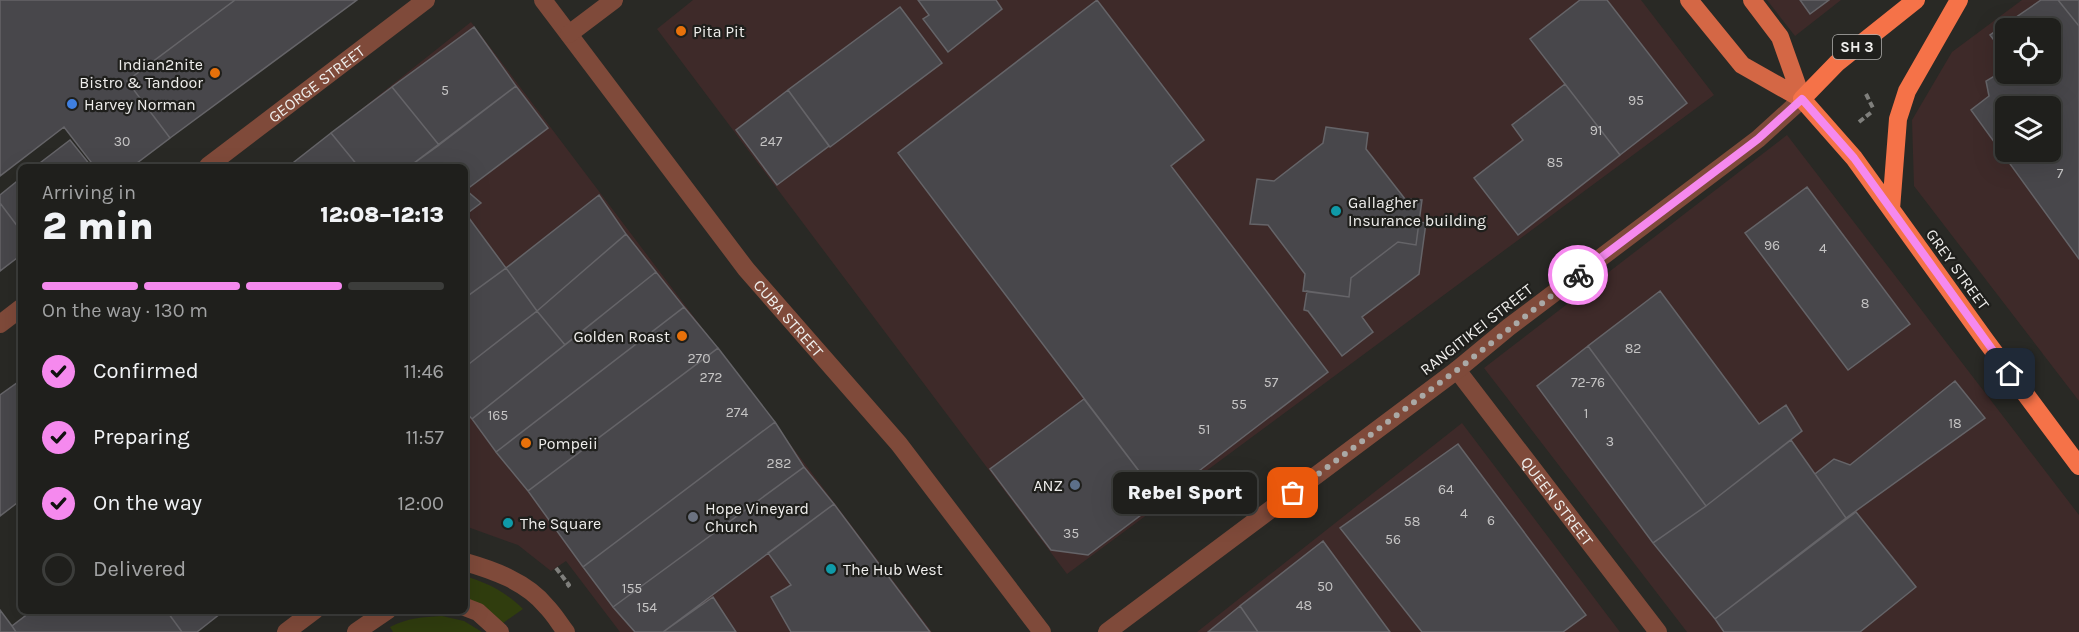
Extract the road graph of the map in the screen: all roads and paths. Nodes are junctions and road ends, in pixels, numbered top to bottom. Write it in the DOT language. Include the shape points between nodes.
graph roads {
  1 [pos="426,0"];
  2 [pos="543,0"];
  3 [pos="614,0"];
  4 [pos="1689,0"];
  5 [pos="1752,0"];
  6 [pos="1916,0"];
  7 [pos="1959,0"];
  8 [pos="569,34"];
  9 [pos="1802,99"];
  10 [pos="1874,110"];
  11 [pos="1858,122"];
  12 [pos="211,164"];
  13 [pos="1891,209"];
  14 [pos="18,310"];
  15 [pos="0,324"];
  16 [pos="1457,370"];
  17 [pos="2079,466"];
  18 [pos="468,563"];
  19 [pos="468,608"];
  20 [pos="310,614"];
  21 [pos="382,614"];
  22 [pos="1110,631"];
  23 [pos="286,632"];
  24 [pos="356,632"];
  25 [pos="500,632"];
  26 [pos="566,632"];
  27 [pos="1041,632"];
  28 [pos="1658,632"];
  1 -- 12 [label="street, GEORGE STREET"];
  2 -- 8 [label="street, CUBA STREET"];
  3 -- 8 [label="street"];
  4 -- 9 [label="main road" via="1742,65"];
  5 -- 9 [label="main road" via="1780,37"];
  6 -- 9 [label="highway, RANGITIKEI STREET / SH 3" via="1838,63"];
  7 -- 13 [label="highway" via="1907,91 1898,119"];
  8 -- 27 [label="street, CUBA STREET" via="746,269 898,444"];
  9 -- 13 [label="highway, GREY STREET" via="1854,158"];
  9 -- 16 [label="street, RANGITIKEI STREET" via="1758,139"];
  10 -- 11 [label="path"];
  13 -- 17 [label="highway, GREY STREET"];
  14 -- 15 [label="street"];
  16 -- 22 [label="street, RANGITIKEI STREET"];
  16 -- 28 [label="street, QUEEN STREET"];
  18 -- 26 [label="street" via="520,585 545,604"];
  19 -- 25 [label="street"];
  20 -- 23 [label="street"];
  21 -- 24 [label="street"];
}
